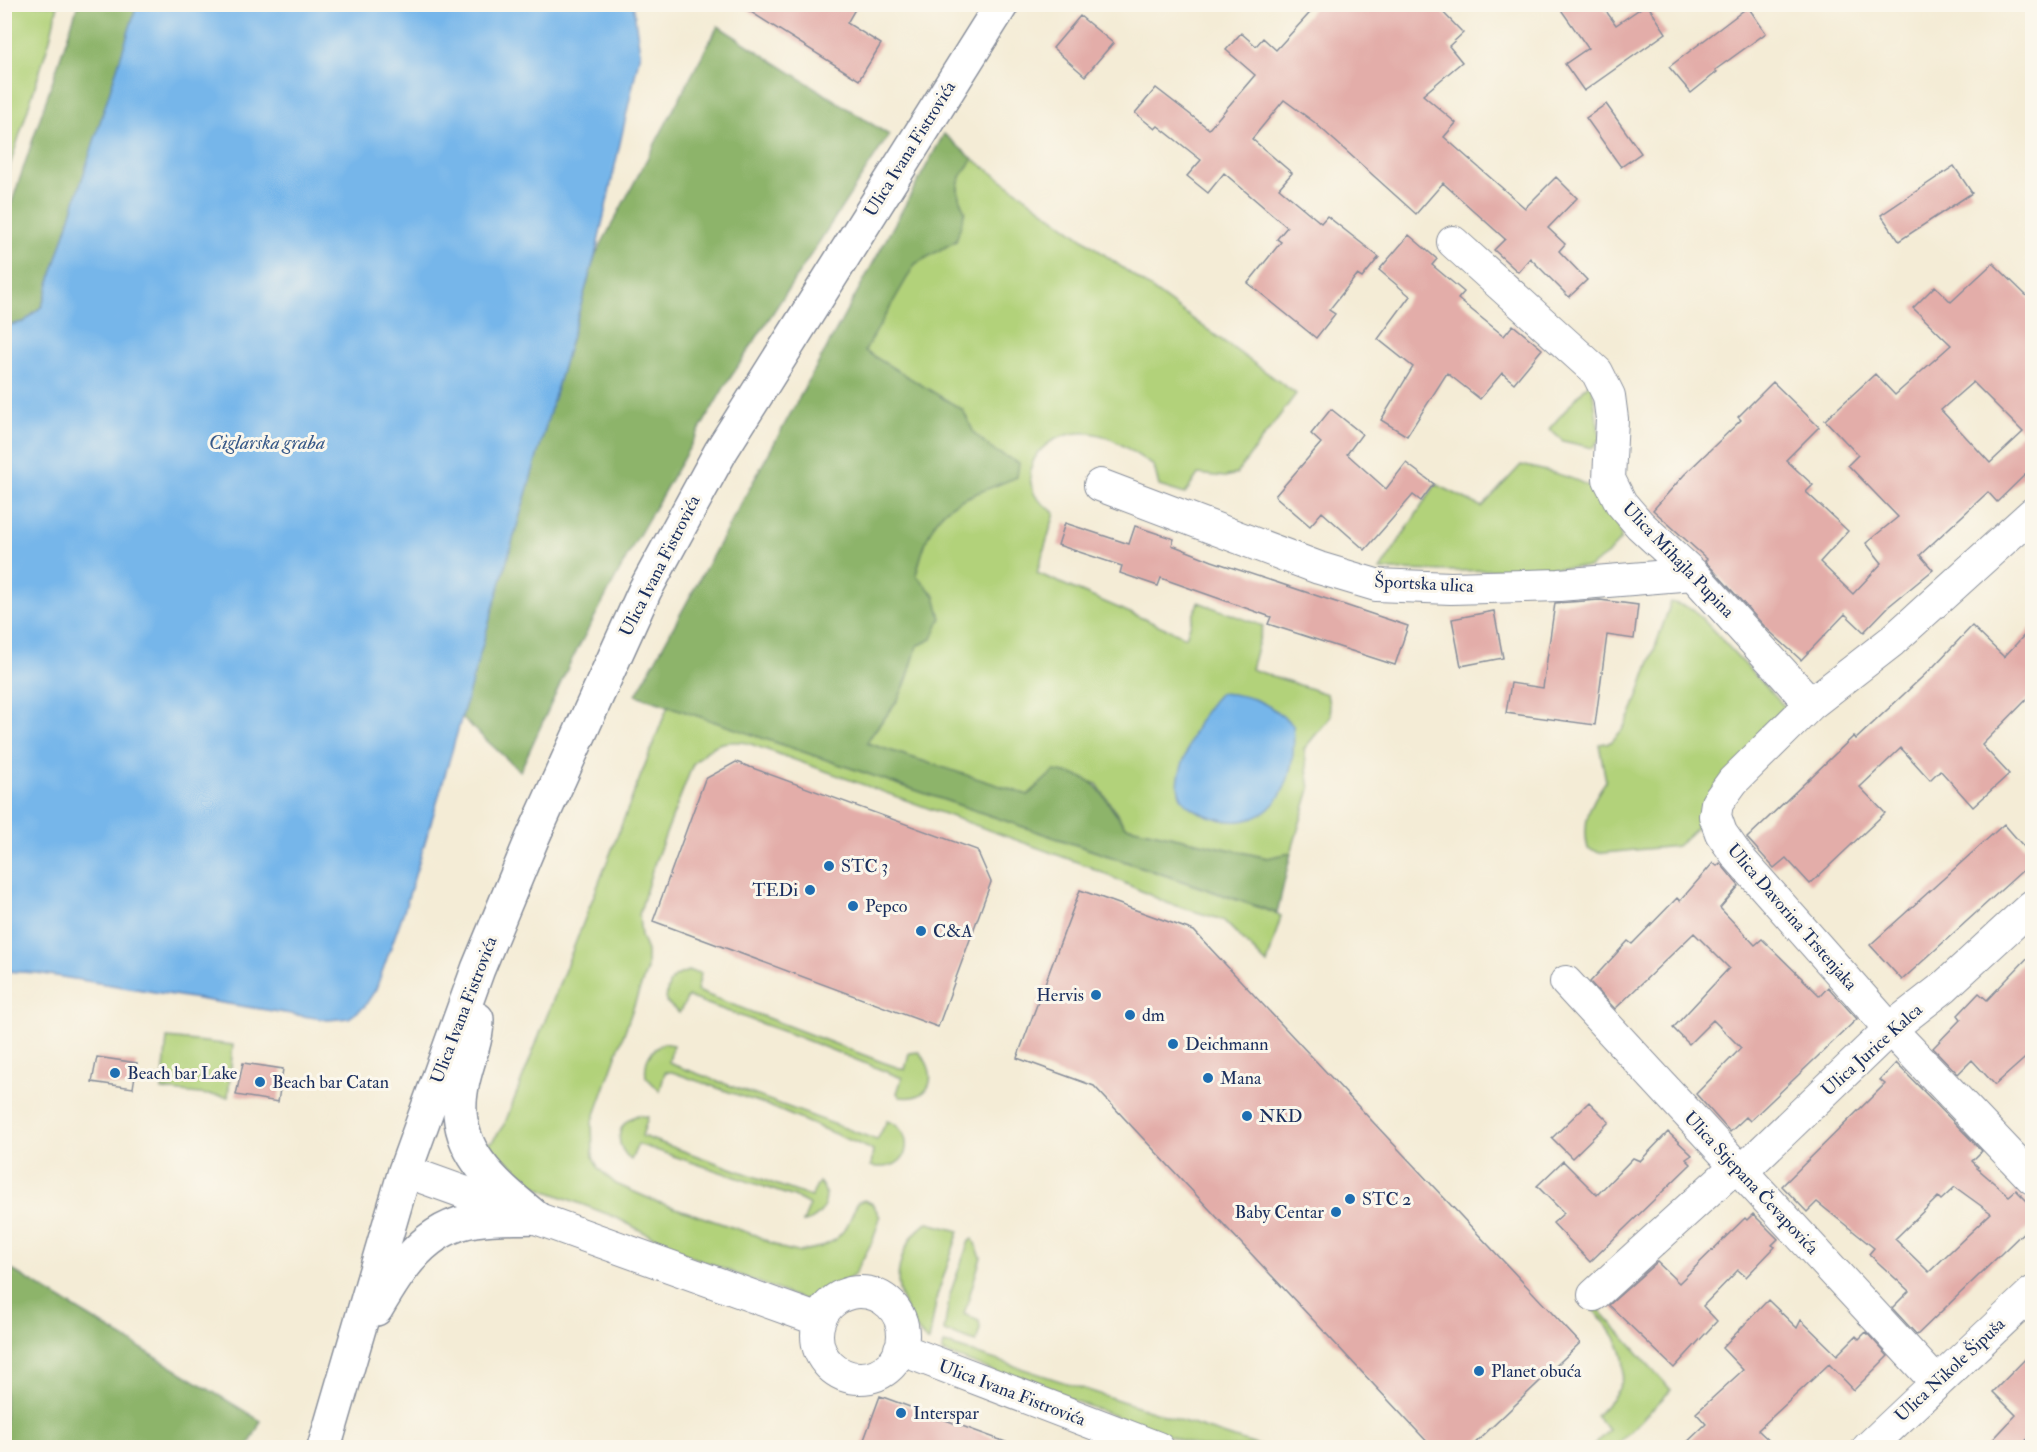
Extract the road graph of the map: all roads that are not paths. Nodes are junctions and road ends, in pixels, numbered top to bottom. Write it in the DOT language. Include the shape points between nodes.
graph roads {
  1 [pos="1002,4"];
  2 [pos="1453,242"];
  3 [pos="1100,485"];
  4 [pos="2032,514"];
  5 [pos="1693,574"];
  6 [pos="1811,704"];
  7 [pos="2032,906"];
  8 [pos="478,969"];
  9 [pos="1566,982"];
  10 [pos="1890,1029"];
  11 [pos="1739,1169"];
  12 [pos="405,1171"];
  13 [pos="2032,1178"];
  14 [pos="535,1217"];
  15 [pos="2032,1293"];
  16 [pos="1594,1295"];
  17 [pos="819,1320"];
  18 [pos="900,1349"];
  19 [pos="353,1350"];
  20 [pos="1936,1383"];
  21 [pos="324,1448"];
  22 [pos="1158,1448"];
  23 [pos="1868,1448"];
  1 -- 8 [label="main road, Ulica Ivana Fistrovića" via="679,524 576,741"];
  2 -- 5 [label="street, Ulica Mihajla Pupina" via="1598,372 1609,396 1612,419 1609,479 1640,525"];
  3 -- 5 [label="street, Športska ulica" via="1320,568 1376,585 1559,585"];
  4 -- 6 [label="street, Ulica Davorina Trstenjaka" via="1892,641"];
  5 -- 6 [label="street, Ulica Mihajla Pupina"];
  6 -- 10 [label="street, Ulica Davorina Trstenjaka" via="1733,781 1717,802 1715,816 1728,845"];
  7 -- 10 [label="street, Ulica Jurice Kalca" via="1944,987"];
  8 -- 12 [label="main road, Ulica Ivana Fistrovića"];
  8 -- 14 [label="main road" via="477,1028 459,1111 463,1132 474,1159 488,1177"];
  9 -- 11 [label="street, Ulica Stjepana Čevapovića"];
  10 -- 11 [label="street, Ulica Jurice Kalca"];
  10 -- 13 [label="street, Ulica Davorina Trstenjaka"];
  11 -- 16 [label="street, Ulica Jurice Kalca"];
  11 -- 20 [label="street, Ulica Stjepana Čevapovića"];
  12 -- 14 [label="street"];
  12 -- 19 [label="main road, Ulica Ivana Fistrovića"];
  14 -- 17 [label="street"];
  14 -- 19 [label="main road" via="474,1220 428,1239 396,1276"];
  15 -- 20 [label="street, Ulica Nikole Šipuša"];
  17 -- 18 [label="street" via="830,1304 846,1294 875,1294 899,1317 903,1338"];
  17 -- 18 [label="street" via="816,1332 820,1352 831,1368 842,1375 869,1377 883,1372"];
  18 -- 22 [label="street, Ulica Ivana Fistrovića"];
  19 -- 21 [label="main road, Ulica Ivana Fistrovića"];
  20 -- 23 [label="street, Ulica Nikole Šipuša"];
}
